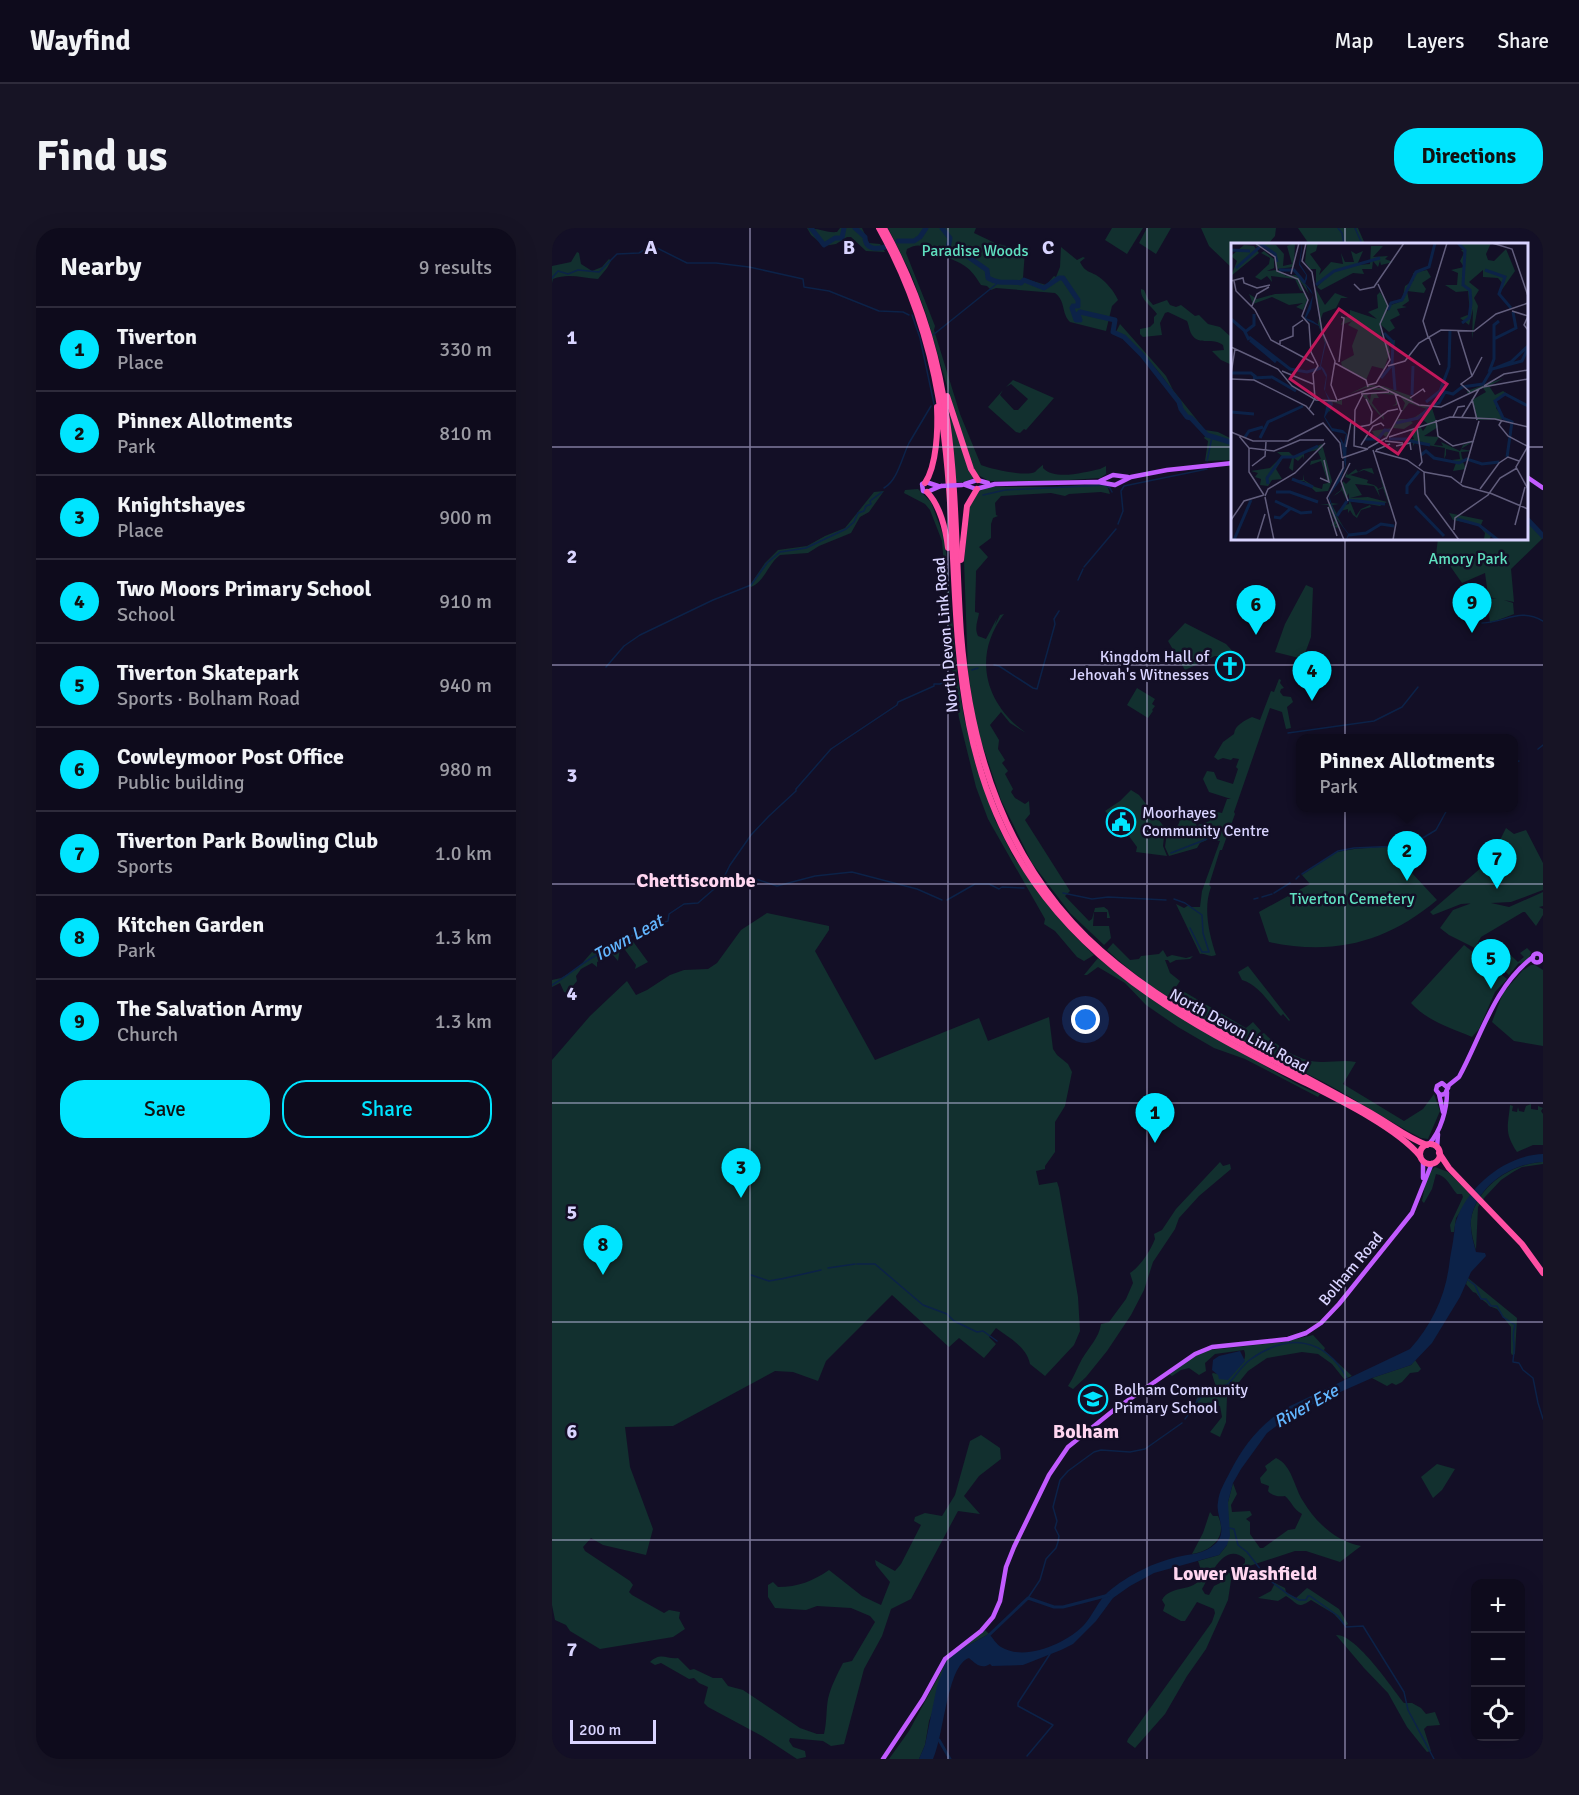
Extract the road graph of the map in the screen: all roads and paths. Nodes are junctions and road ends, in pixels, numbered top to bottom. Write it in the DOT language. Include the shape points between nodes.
graph roads {
  1 [pos="879,228"];
  2 [pos="884,228"];
  3 [pos="928,350"];
  4 [pos="937,364"];
  5 [pos="1231,463"];
  6 [pos="1117,476"];
  7 [pos="1131,477"];
  8 [pos="1528,478"];
  9 [pos="1110,480"];
  10 [pos="925,483"];
  11 [pos="1118,483"];
  12 [pos="977,484"];
  13 [pos="939,486"];
  14 [pos="1543,488"];
  15 [pos="927,492"];
  16 [pos="953,569"];
  17 [pos="959,592"];
  18 [pos="1538,960"];
  19 [pos="1543,967"];
  20 [pos="1462,1070"];
  21 [pos="1442,1083"];
  22 [pos="1448,1090"];
  23 [pos="1439,1094"];
  24 [pos="1443,1115"];
  25 [pos="1438,1132"];
  26 [pos="1428,1145"];
  27 [pos="1438,1150"];
  28 [pos="1421,1158"];
  29 [pos="1433,1163"];
  30 [pos="1452,1171"];
  31 [pos="1423,1181"];
  32 [pos="1543,1273"];
  33 [pos="884,1759"];
  1 -- 3 [label="highway, North Devon Link Road" via="912,298"];
  2 -- 4 [label="highway, North Devon Link Road" via="916,297"];
  3 -- 10 [label="highway" via="938,424 931,470"];
  3 -- 16 [label="highway, North Devon Link Road" via="945,446"];
  4 -- 12 [label="highway"];
  4 -- 17 [label="highway, North Devon Link Road" via="951,456"];
  5 -- 7 [label="main road"];
  6 -- 7 [label="main road"];
  6 -- 9 [label="main road"];
  6 -- 11 [label="main road"];
  7 -- 11 [label="main road"];
  8 -- 14 [label="main road"];
  9 -- 11 [label="main road"];
  9 -- 12 [label="main road"];
  10 -- 13 [label="main road"];
  10 -- 15 [label="main road" via="921,487"];
  12 -- 13 [label="main road, bridge"];
  12 -- 17 [label="highway" via="966,512"];
  13 -- 15 [label="main road"];
  15 -- 16 [label="highway" via="942,522"];
  16 -- 28 [label="highway, North Devon Link Road" via="963,695 975,753 1005,834 1048,901 1112,968 1149,995 1375,1121 1408,1143"];
  17 -- 26 [label="highway, North Devon Link Road" via="968,694 988,780 1023,856 1067,916 1116,964 1178,1008"];
  18 -- 19 [label="main road"];
  18 -- 20 [label="main road" via="1525,964 1499,994"];
  20 -- 21 [label="main road"];
  20 -- 22 [label="main road"];
  21 -- 22 [label="main road"];
  21 -- 23 [label="main road" via="1436,1087"];
  22 -- 23 [label="main road"];
  22 -- 24 [label="main road"];
  23 -- 24 [label="main road"];
  24 -- 25 [label="main road"];
  25 -- 26 [label="main road"];
  25 -- 27 [label="main road"];
  26 -- 27 [label="highway"];
  26 -- 28 [label="highway" via="1421,1150"];
  27 -- 29 [label="highway"];
  27 -- 30 [label="highway"];
  28 -- 29 [label="highway"];
  28 -- 31 [label="main road, Bolham Road"];
  29 -- 30 [label="highway"];
  29 -- 31 [label="main road, Bolham Road"];
  30 -- 32 [label="highway"];
  31 -- 33 [label="main road, Bolham Road" via="1407,1220 1321,1323 1296,1336 1212,1347 1186,1359 1079,1437 1058,1461 1011,1553 993,1617 945,1659"];
}
